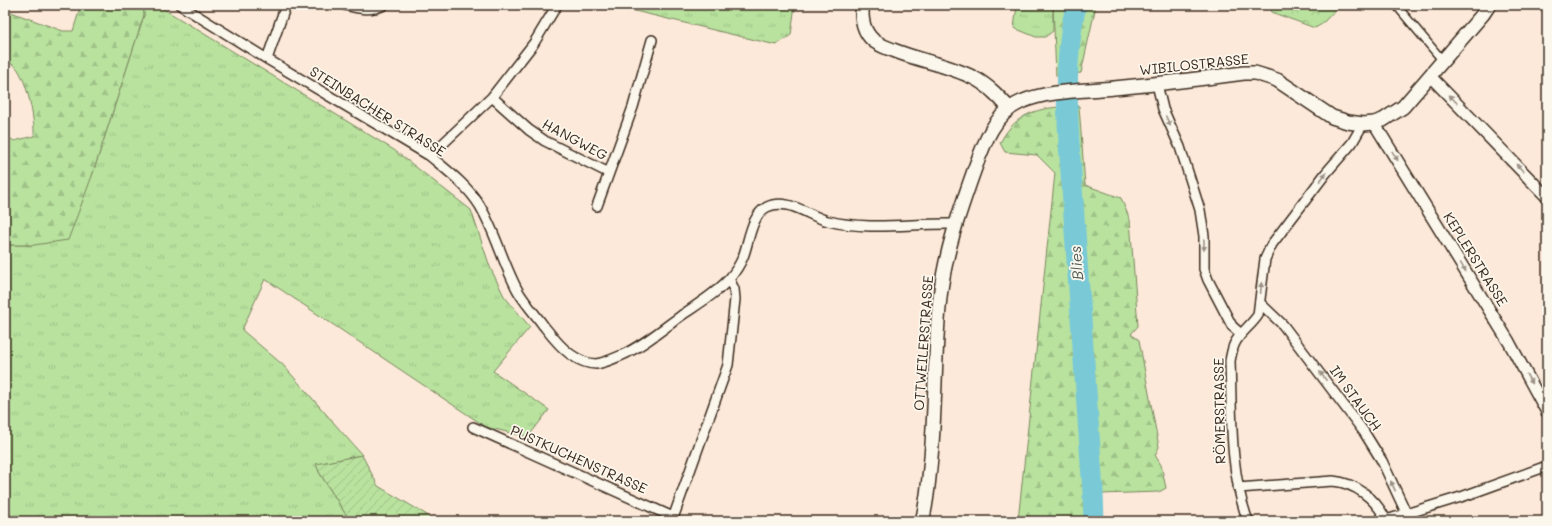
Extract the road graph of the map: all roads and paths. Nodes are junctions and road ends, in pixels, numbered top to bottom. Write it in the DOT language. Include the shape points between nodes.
graph roads {
  1 [pos="180,5"];
  2 [pos="286,5"];
  3 [pos="345,5"];
  4 [pos="384,5"];
  5 [pos="557,5"];
  6 [pos="863,5"];
  7 [pos="1396,5"];
  8 [pos="1488,5"];
  9 [pos="652,40"];
  10 [pos="267,60"];
  11 [pos="1443,60"];
  12 [pos="1430,76"];
  13 [pos="1157,84"];
  14 [pos="492,98"];
  15 [pos="1009,108"];
  16 [pos="1369,123"];
  17 [pos="430,156"];
  18 [pos="609,173"];
  19 [pos="1547,197"];
  20 [pos="597,206"];
  21 [pos="955,224"];
  22 [pos="730,279"];
  23 [pos="1260,303"];
  24 [pos="1242,334"];
  25 [pos="1547,412"];
  26 [pos="473,427"];
  27 [pos="1547,466"];
  28 [pos="1238,488"];
  29 [pos="1408,517"];
  30 [pos="672,519"];
  31 [pos="1384,520"];
  32 [pos="922,521"];
  33 [pos="1248,521"];
  1 -- 10 [label="street, STEINBACHER STRASSE"];
  2 -- 10 [label="street"];
  3 -- 4 [label="street" via="371,9"];
  5 -- 14 [label="street" via="534,42"];
  6 -- 15 [label="main road" via="862,20 865,30 873,40 906,56 975,78"];
  7 -- 11 [label="street"];
  8 -- 11 [label="main road"];
  9 -- 18 [label="street, HANGWEG" via="633,107"];
  10 -- 17 [label="street, STEINBACHER STRASSE"];
  11 -- 12 [label="main road"];
  12 -- 16 [label="main road" via="1403,107"];
  19 -- 12 [label="street, one-way"];
  13 -- 15 [label="main road, WIBILOSTRASSE" via="1049,94"];
  13 -- 16 [label="main road, WIBILOSTRASSE" via="1255,73 1277,80 1332,117 1348,122"];
  13 -- 24 [label="street, one-way" via="1163,110 1180,147 1200,210 1204,236 1204,269 1232,326"];
  14 -- 17 [label="street"];
  14 -- 18 [label="street, HANGWEG" via="545,141"];
  15 -- 21 [label="main road, OTTWEILERSTRASSE" via="996,124 981,152"];
  23 -- 16 [label="street, RÖMERSTRASSE, one-way" via="1264,264 1272,244 1326,173"];
  16 -- 25 [label="street, KEPLERSTRASSE, one-way" via="1509,342"];
  17 -- 22 [label="street, STEINBACHER STRASSE" via="454,176 480,206 519,293 555,340 569,354 582,361 595,364 621,356 718,290"];
  18 -- 20 [label="street, HANGWEG"];
  21 -- 22 [label="street, STEINBACHER STRASSE" via="850,226 825,220 782,203 776,204 760,212"];
  21 -- 32 [label="main road, OTTWEILERSTRASSE" via="940,298 932,443"];
  22 -- 30 [label="street" via="735,299 728,365"];
  23 -- 24 [label="street, RÖMERSTRASSE" via="1258,315"];
  29 -- 23 [label="street, IM STAUCH, one-way" via="1382,461 1364,432 1283,325"];
  24 -- 28 [label="street, RÖMERSTRASSE" via="1233,348 1230,361 1234,466"];
  26 -- 30 [label="street, PUSTKUCHENSTRASSE"];
  27 -- 29 [label="street"];
  28 -- 31 [label="street" via="1344,482 1371,499 1381,509"];
  28 -- 33 [label="street, RÖMERSTRASSE"];
  29 -- 31 [label="street"];
}
